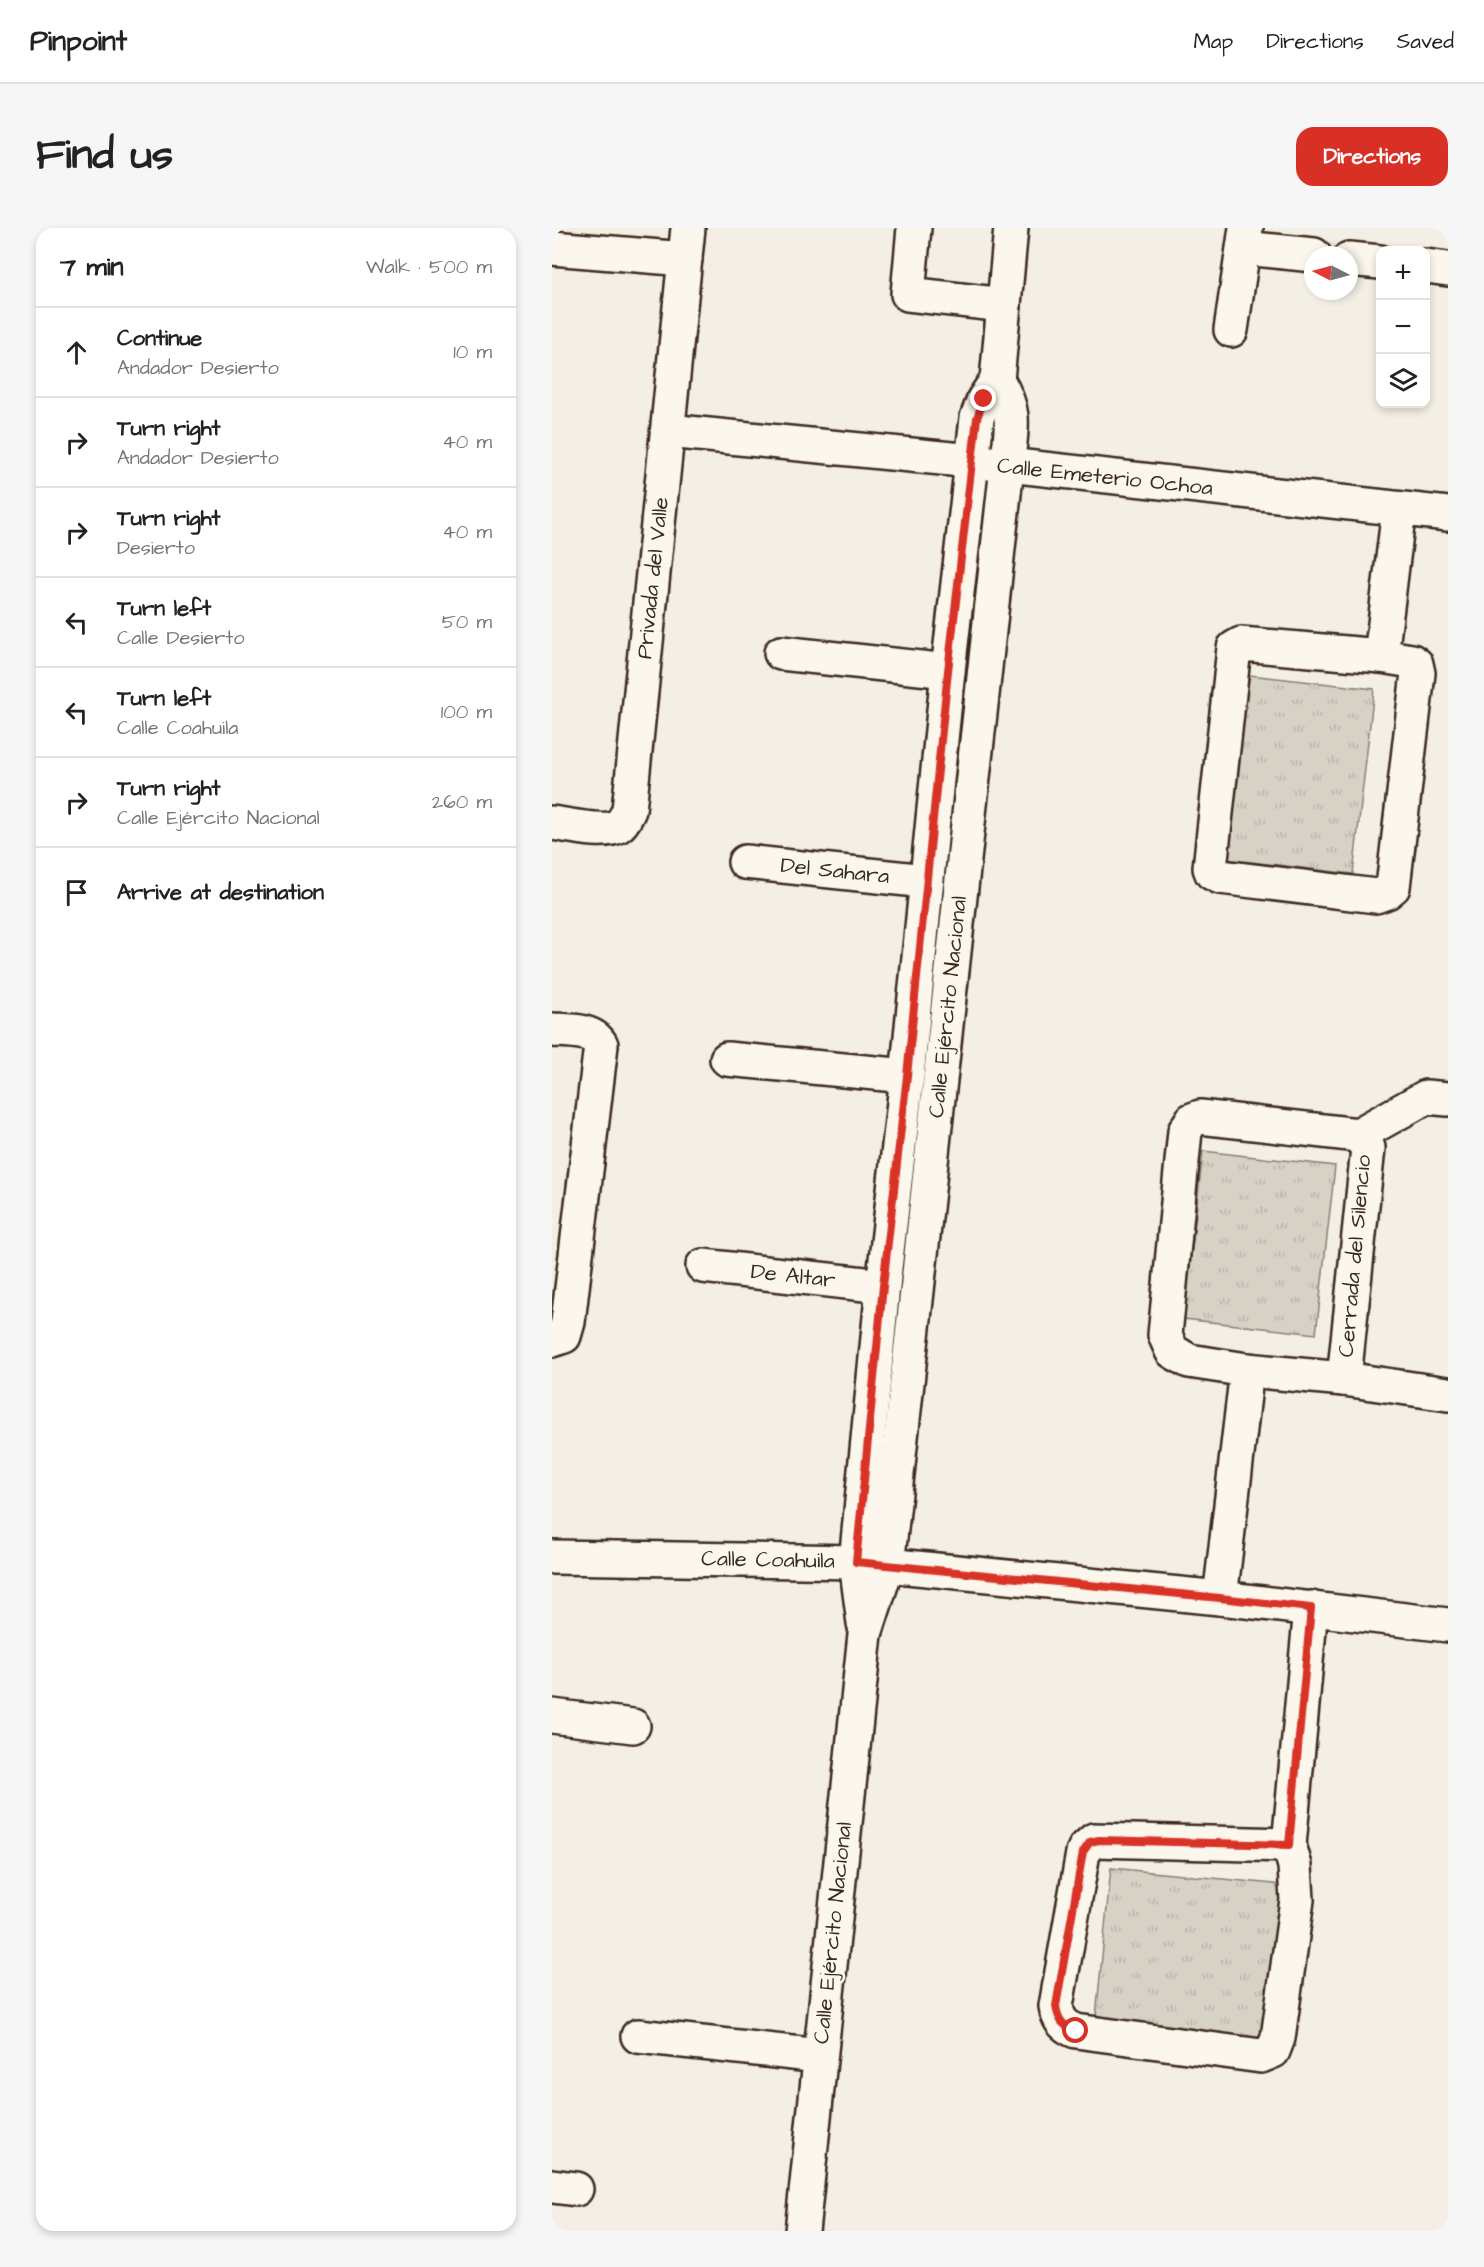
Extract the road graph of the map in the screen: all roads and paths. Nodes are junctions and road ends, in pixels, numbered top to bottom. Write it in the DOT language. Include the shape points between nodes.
graph roads {
  1 [pos="914,228"];
  2 [pos="1011,228"];
  3 [pos="1245,238"];
  4 [pos="686,244"];
  5 [pos="552,248"];
  6 [pos="1304,253"];
  7 [pos="1358,260"];
  8 [pos="1376,262"];
  9 [pos="1430,266"];
  10 [pos="1448,268"];
  11 [pos="1004,305"];
  12 [pos="1231,330"];
  13 [pos="997,380"];
  14 [pos="668,431"];
  15 [pos="972,461"];
  16 [pos="1007,466"];
  17 [pos="1399,508"];
  18 [pos="1448,514"];
  19 [pos="781,653"];
  20 [pos="1381,656"];
  21 [pos="948,671"];
  22 [pos="552,823"];
  23 [pos="745,862"];
  24 [pos="926,881"];
  25 [pos="552,1029"];
  26 [pos="727,1059"];
  27 [pos="907,1076"];
  28 [pos="1448,1099"];
  29 [pos="1358,1134"];
  30 [pos="703,1266"];
  31 [pos="883,1286"];
  32 [pos="560,1331"];
  33 [pos="1247,1370"];
  34 [pos="1344,1379"];
  35 [pos="1448,1394"];
  36 [pos="552,1557"];
  37 [pos="872,1564"];
  38 [pos="1220,1598"];
  39 [pos="1311,1608"];
  40 [pos="1448,1625"];
  41 [pos="552,1716"];
  42 [pos="552,1724"];
  43 [pos="633,1725"];
  44 [pos="1290,1848"];
  45 [pos="638,2036"];
  46 [pos="820,2056"];
  47 [pos="802,2231"];
  1 -- 11 [label="street" via="908,294"];
  2 -- 11 [label="street, Calle Ejército Nacional"];
  3 -- 6 [label="street"];
  3 -- 12 [label="street"];
  4 -- 5 [label="street, Privada del Valle"];
  4 -- 14 [label="street, Privada del Valle"];
  7 -- 8 [label="street"];
  9 -- 10 [label="street"];
  11 -- 13 [label="street, Calle Ejército Nacional"];
  13 -- 15 [label="street, Calle Ejército Nacional" via="980,407"];
  13 -- 16 [label="street, Calle Ejército Nacional" via="1012,416"];
  14 -- 15 [label="street, Calle Emeterio Ochoa"];
  14 -- 22 [label="street, Privada del Valle" via="629,810 625,820 607,829"];
  15 -- 16 [label="street, Calle Emeterio Ochoa"];
  15 -- 21 [label="street, Calle Ejército Nacional"];
  16 -- 17 [label="street, Calle Emeterio Ochoa"];
  16 -- 37 [label="street, Calle Ejército Nacional"];
  17 -- 18 [label="street, Calle Emeterio Ochoa"];
  17 -- 20 [label="street"];
  19 -- 21 [label="street"];
  20 -- 20 [label="street" via="1412,661 1418,674 1393,887 1376,896 1220,878 1212,873 1234,648 1241,644"];
  21 -- 24 [label="street, Calle Ejército Nacional"];
  23 -- 24 [label="street, Del Sahara"];
  24 -- 27 [label="street, Calle Ejército Nacional"];
  25 -- 32 [label="street" via="592,1035 601,1045"];
  26 -- 27 [label="street"];
  27 -- 31 [label="street, Calle Ejército Nacional"];
  28 -- 29 [label="street" via="1426,1097"];
  29 -- 33 [label="street" via="1200,1117 1192,1120 1185,1131 1165,1335 1173,1351 1189,1361"];
  29 -- 34 [label="street, Cerrada del Silencio" via="1368,1148"];
  30 -- 31 [label="street, De Altar"];
  31 -- 37 [label="street, Calle Ejército Nacional"];
  33 -- 34 [label="street"];
  33 -- 38 [label="street"];
  34 -- 35 [label="street"];
  36 -- 37 [label="street, Calle Coahuila"];
  37 -- 38 [label="street, Calle Coahuila"];
  37 -- 46 [label="street, Calle Ejército Nacional"];
  38 -- 39 [label="street, Calle Coahuila"];
  39 -- 40 [label="street, Calle Coahuila"];
  39 -- 44 [label="street"];
  41 -- 42 [label="street"];
  41 -- 43 [label="street"];
  44 -- 44 [label="street" via="1298,1900 1273,2051 1261,2056 1076,2031 1062,2023 1056,2006 1083,1852 1094,1840"];
  45 -- 46 [label="street"];
  46 -- 47 [label="street, Calle Ejército Nacional"];
}
